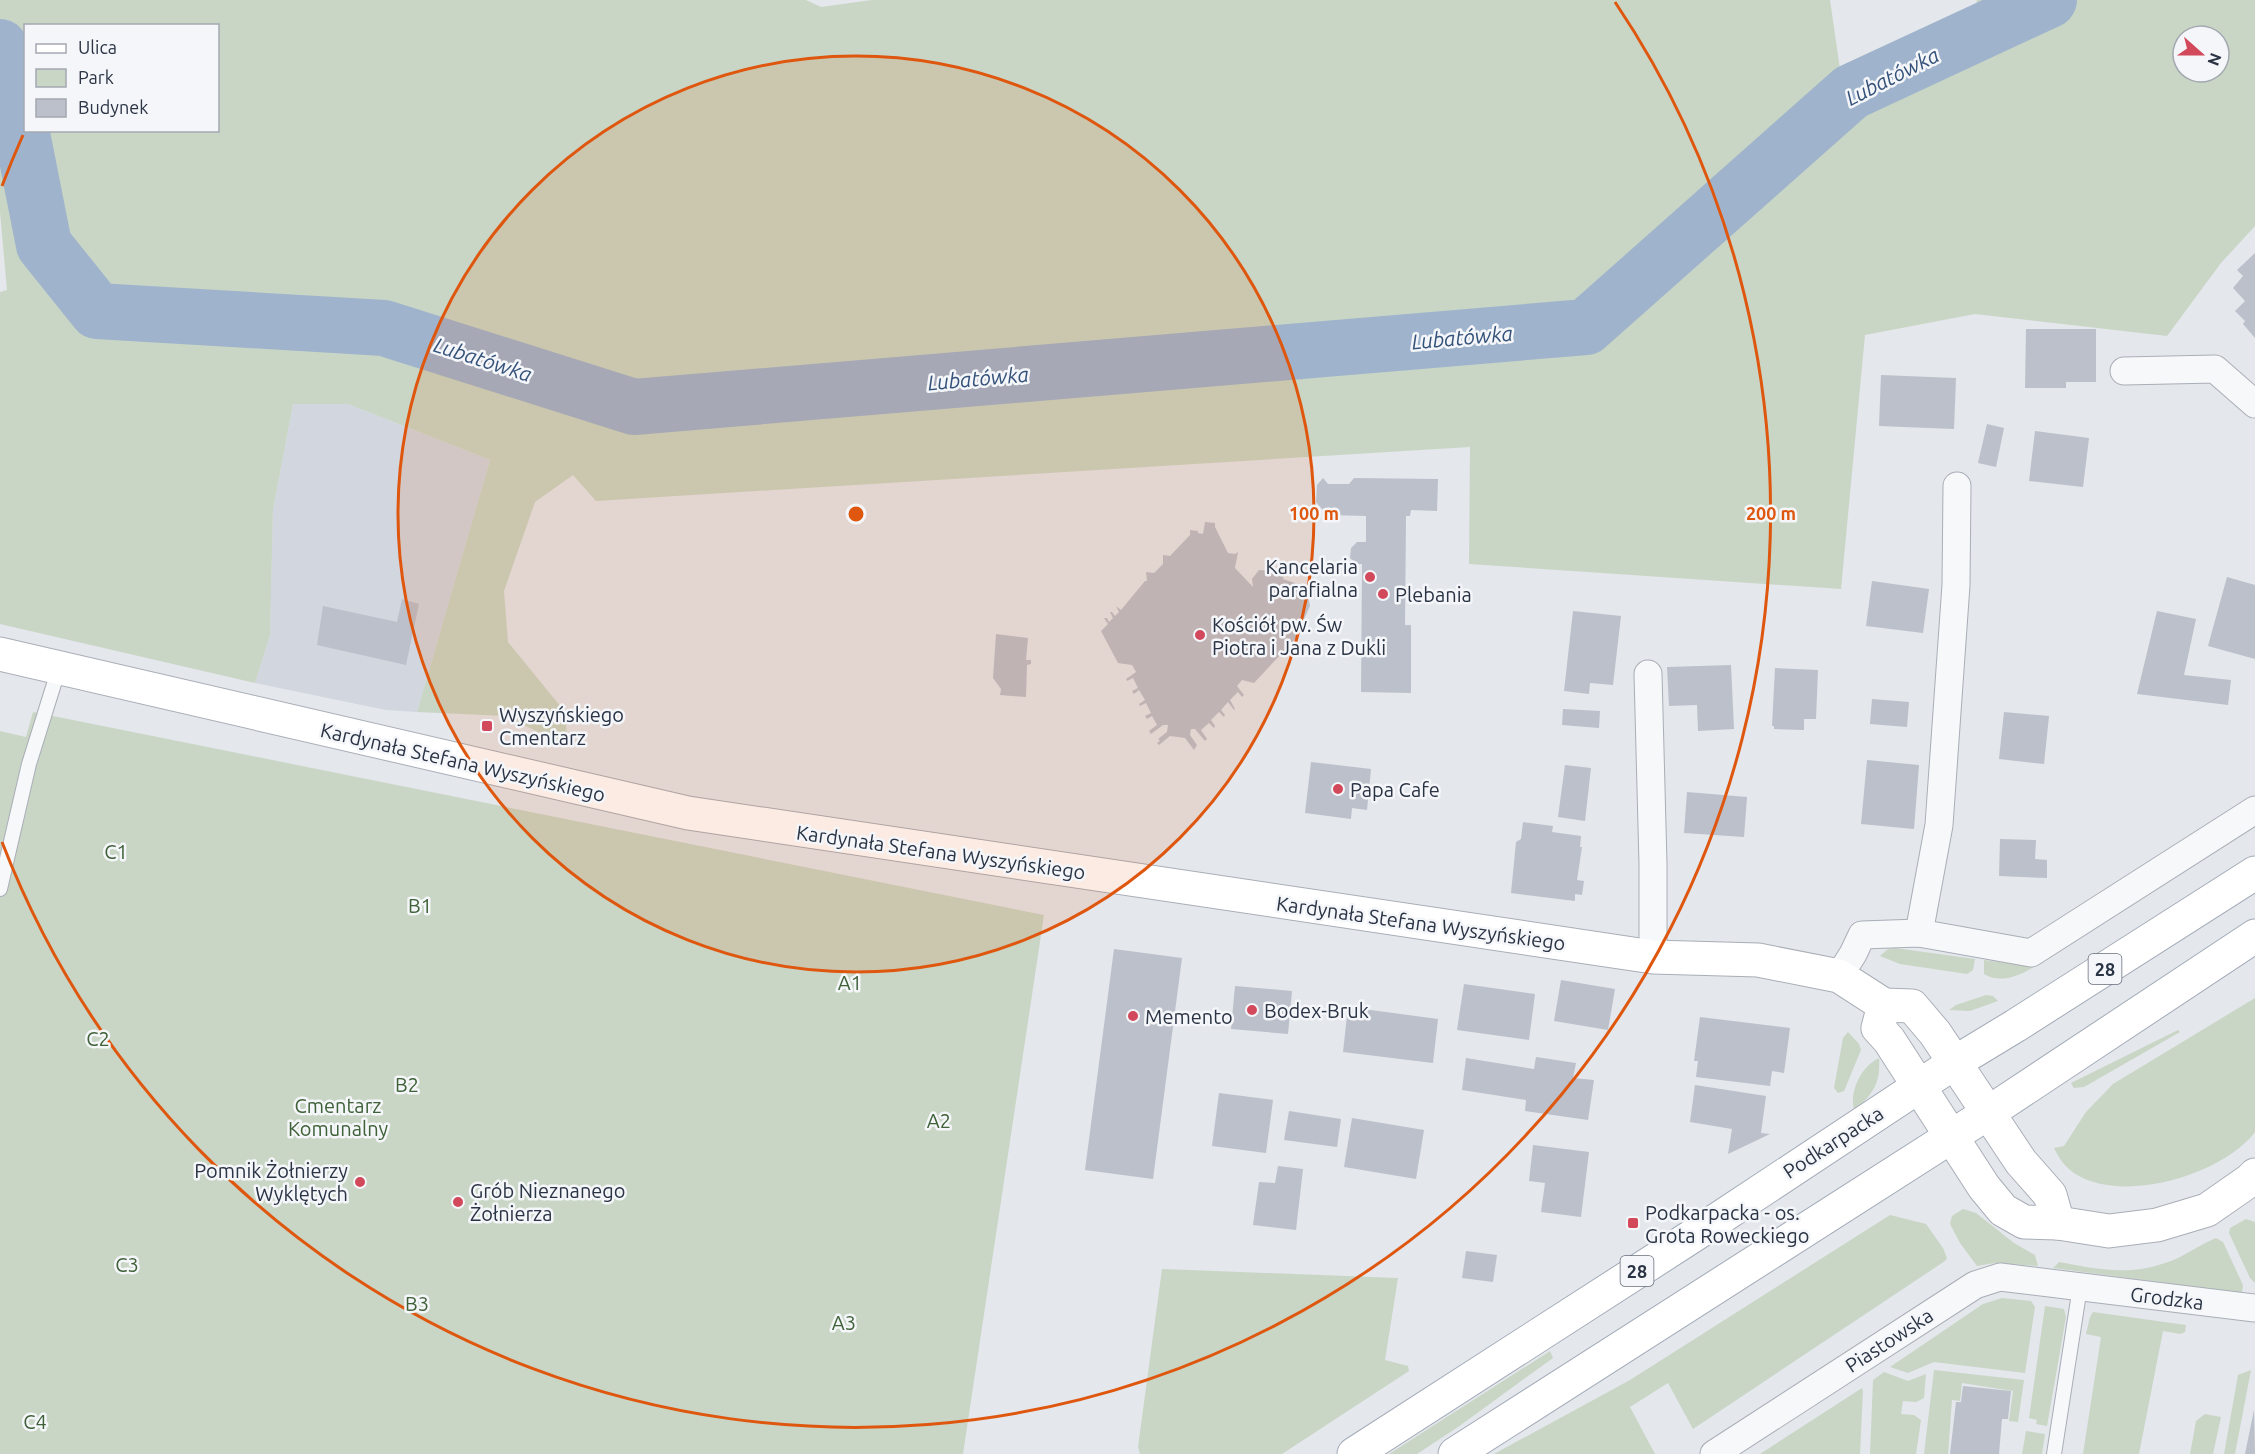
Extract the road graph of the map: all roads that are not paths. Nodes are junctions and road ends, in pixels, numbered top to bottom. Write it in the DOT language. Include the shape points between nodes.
graph roads {
  1 [pos="2124,371"];
  2 [pos="2255,404"];
  3 [pos="1957,486"];
  4 [pos="0,654"];
  5 [pos="59,668"];
  6 [pos="1648,674"];
  7 [pos="2255,810"];
  8 [pos="2255,873"];
  9 [pos="0,889"];
  10 [pos="1919,933"];
  11 [pos="2255,936"];
  12 [pos="1653,957"];
  13 [pos="1839,976"];
  14 [pos="1884,1005"];
  15 [pos="1954,1063"];
  16 [pos="1919,1086"];
  17 [pos="1988,1113"];
  18 [pos="1950,1137"];
  19 [pos="2253,1180"];
  20 [pos="2058,1223"];
  21 [pos="2080,1287"];
  22 [pos="2255,1308"];
  23 [pos="1354,1454"];
  24 [pos="1455,1454"];
  25 [pos="1713,1454"];
  26 [pos="2054,1454"];
  1 -- 2 [label="street" via="2215,369"];
  3 -- 10 [label="street" via="1956,585 1939,825"];
  4 -- 5 [label="street, Kardynała Stefana Wyszyńskiego"];
  5 -- 9 [label="lane" via="29,764"];
  5 -- 12 [label="street, Kardynała Stefana Wyszyńskiego" via="688,813"];
  6 -- 12 [label="street"];
  7 -- 10 [label="street" via="2031,953"];
  8 -- 15 [label="street, Podkarpacka / 28"];
  10 -- 13 [label="street" via="1862,935"];
  11 -- 17 [label="street"];
  12 -- 13 [label="street, Kardynała Stefana Wyszyńskiego" via="1758,960"];
  13 -- 14 [label="street, Kardynała Stefana Wyszyńskiego"];
  14 -- 15 [label="street" via="1912,1006"];
  14 -- 16 [label="street" via="1878,1028"];
  15 -- 16 [label="street, Podkarpacka / 28"];
  15 -- 17 [label="street"];
  16 -- 18 [label="street"];
  16 -- 23 [label="street, Podkarpacka / 28"];
  17 -- 18 [label="street"];
  17 -- 20 [label="street" via="2050,1196"];
  18 -- 20 [label="street" via="2003,1210 2024,1222"];
  18 -- 24 [label="street"];
  19 -- 20 [label="street" via="2207,1210 2157,1225 2109,1231"];
  21 -- 22 [label="street, Grodzka"];
  21 -- 25 [label="street, Piastowska" via="2000,1278 1975,1285"];
  21 -- 26 [label="lane"];
}
